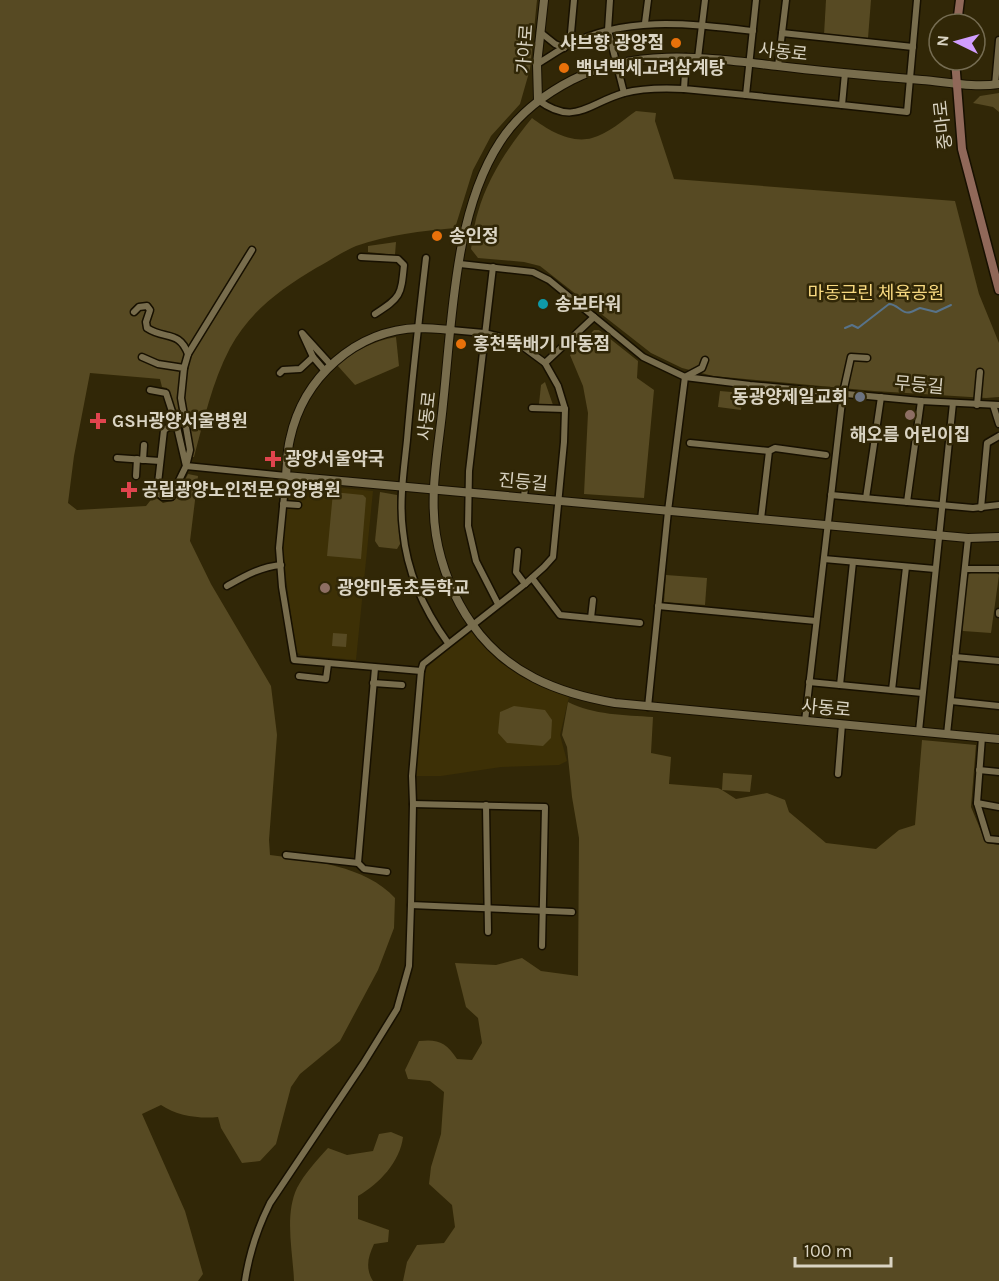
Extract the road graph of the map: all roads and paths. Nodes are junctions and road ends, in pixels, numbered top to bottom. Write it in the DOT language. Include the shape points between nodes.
graph roads {
  1 [pos="544,0"];
  2 [pos="574,0"];
  3 [pos="610,0"];
  4 [pos="648,0"];
  5 [pos="705,0"];
  6 [pos="756,0"];
  7 [pos="786,0"];
  8 [pos="917,0"];
  9 [pos="645,23"];
  10 [pos="702,25"];
  11 [pos="608,30"];
  12 [pos="753,31"];
  13 [pos="540,32"];
  14 [pos="782,33"];
  15 [pos="999,40"];
  16 [pos="567,46"];
  17 [pos="913,47"];
  18 [pos="686,57"];
  19 [pos="698,58"];
  20 [pos="617,63"];
  21 [pos="749,63"];
  22 [pos="537,64"];
  23 [pos="778,66"];
  24 [pos="956,72"];
  25 [pos="845,73"];
  26 [pos="910,79"];
  27 [pos="956,82"];
  28 [pos="997,84"];
  29 [pos="684,89"];
  30 [pos="624,93"];
  31 [pos="746,95"];
  32 [pos="538,100"];
  33 [pos="842,105"];
  34 [pos="252,250"];
  35 [pos="361,257"];
  36 [pos="426,258"];
  37 [pos="459,264"];
  38 [pos="493,267"];
  39 [pos="999,290"];
  40 [pos="134,312"];
  41 [pos="375,314"];
  42 [pos="594,317"];
  43 [pos="418,328"];
  44 [pos="451,330"];
  45 [pos="484,333"];
  46 [pos="188,354"];
  47 [pos="142,357"];
  48 [pos="313,357"];
  49 [pos="867,358"];
  50 [pos="705,360"];
  51 [pos="545,363"];
  52 [pos="184,368"];
  53 [pos="328,368"];
  54 [pos="980,372"];
  55 [pos="280,373"];
  56 [pos="685,377"];
  57 [pos="150,390"];
  58 [pos="843,393"];
  59 [pos="881,397"];
  60 [pos="921,401"];
  61 [pos="953,403"];
  62 [pos="976,405"];
  63 [pos="996,405"];
  64 [pos="532,408"];
  65 [pos="565,409"];
  66 [pos="999,424"];
  67 [pos="177,427"];
  68 [pos="999,436"];
  69 [pos="690,443"];
  70 [pos="144,445"];
  71 [pos="769,451"];
  72 [pos="826,455"];
  73 [pos="117,458"];
  74 [pos="140,460"];
  75 [pos="160,461"];
  76 [pos="186,466"];
  77 [pos="136,476"];
  78 [pos="286,476"];
  79 [pos="526,478"];
  80 [pos="403,486"];
  81 [pos="434,489"];
  82 [pos="468,492"];
  83 [pos="831,495"];
  84 [pos="524,498"];
  85 [pos="866,498"];
  86 [pos="559,501"];
  87 [pos="907,502"];
  88 [pos="284,504"];
  89 [pos="298,505"];
  90 [pos="942,505"];
  91 [pos="999,505"];
  92 [pos="981,508"];
  93 [pos="668,511"];
  94 [pos="761,519"];
  95 [pos="828,525"];
  96 [pos="938,535"];
  97 [pos="999,537"];
  98 [pos="968,538"];
  99 [pos="518,551"];
  100 [pos="824,559"];
  101 [pos="853,562"];
  102 [pos="280,565"];
  103 [pos="906,567"];
  104 [pos="999,568"];
  105 [pos="935,569"];
  106 [pos="965,569"];
  107 [pos="532,578"];
  108 [pos="525,584"];
  109 [pos="227,586"];
  110 [pos="593,600"];
  111 [pos="498,604"];
  112 [pos="658,606"];
  113 [pos="591,618"];
  114 [pos="816,621"];
  115 [pos="640,623"];
  116 [pos="472,624"];
  117 [pos="448,643"];
  118 [pos="955,657"];
  119 [pos="999,661"];
  120 [pos="328,663"];
  121 [pos="375,668"];
  122 [pos="420,671"];
  123 [pos="299,676"];
  124 [pos="809,682"];
  125 [pos="373,683"];
  126 [pos="840,685"];
  127 [pos="402,686"];
  128 [pos="892,690"];
  129 [pos="922,693"];
  130 [pos="951,701"];
  131 [pos="648,706"];
  132 [pos="999,706"];
  133 [pos="805,721"];
  134 [pos="842,724"];
  135 [pos="919,731"];
  136 [pos="947,734"];
  137 [pos="982,737"];
  138 [pos="999,739"];
  139 [pos="979,770"];
  140 [pos="999,772"];
  141 [pos="838,774"];
  142 [pos="977,803"];
  143 [pos="413,804"];
  144 [pos="486,805"];
  145 [pos="999,807"];
  146 [pos="999,840"];
  147 [pos="286,855"];
  148 [pos="358,863"];
  149 [pos="387,872"];
  150 [pos="411,905"];
  151 [pos="488,909"];
  152 [pos="543,911"];
  153 [pos="572,912"];
  154 [pos="488,932"];
  155 [pos="542,946"];
  156 [pos="245,1281"];
  1 -- 13 [label="street, 가야로"];
  2 -- 16 [label="street"];
  3 -- 11 [label="street"];
  4 -- 9 [label="street"];
  5 -- 10 [label="street"];
  6 -- 12 [label="street"];
  7 -- 14 [label="street"];
  8 -- 17 [label="street"];
  9 -- 10 [label="street"];
  9 -- 11 [label="street"];
  10 -- 12 [label="street"];
  10 -- 19 [label="street"];
  11 -- 16 [label="street"];
  11 -- 20 [label="street"];
  12 -- 21 [label="street"];
  13 -- 16 [label="street" via="555,44"];
  13 -- 22 [label="street, 가야로"];
  14 -- 17 [label="street"];
  14 -- 23 [label="street"];
  15 -- 28 [label="street"];
  16 -- 22 [label="street"];
  17 -- 26 [label="street"];
  18 -- 19 [label="street, 사동로"];
  18 -- 20 [label="street, 사동로"];
  18 -- 29 [label="street"];
  19 -- 21 [label="street, 사동로"];
  20 -- 30 [label="street"];
  20 -- 32 [label="street, 사동로" via="576,78"];
  21 -- 23 [label="street, 사동로"];
  21 -- 31 [label="street"];
  22 -- 32 [label="street, 가야로"];
  23 -- 25 [label="street, 사동로"];
  24 -- 27 [label="main road, 중마로"];
  25 -- 26 [label="street, 사동로"];
  25 -- 33 [label="street"];
  26 -- 27 [label="street, 사동로"];
  26 -- 33 [label="street" via="907,111"];
  27 -- 28 [label="street, 사동로" via="976,86"];
  27 -- 39 [label="main road, 중마로" via="962,149"];
  29 -- 30 [label="street"];
  29 -- 31 [label="street"];
  30 -- 32 [label="street" via="567,114"];
  31 -- 33 [label="street"];
  32 -- 37 [label="street, 사동로" via="500,142 487,167 472,202"];
  34 -- 46 [label="street"];
  35 -- 41 [label="street" via="398,259 404,265 402,289 396,300"];
  36 -- 43 [label="street"];
  37 -- 38 [label="street, 무등길"];
  37 -- 44 [label="street, 사동로"];
  38 -- 42 [label="street, 무등길" via="533,272 549,280"];
  38 -- 45 [label="street"];
  40 -- 46 [label="street" via="147,306 147,328 184,342"];
  42 -- 51 [label="street"];
  42 -- 56 [label="street, 무등길" via="643,357"];
  43 -- 44 [label="street"];
  43 -- 53 [label="street" via="357,345"];
  43 -- 80 [label="street"];
  44 -- 45 [label="street"];
  44 -- 81 [label="street, 사동로"];
  45 -- 51 [label="street" via="514,340"];
  45 -- 82 [label="street"];
  46 -- 52 [label="street"];
  47 -- 52 [label="street"];
  48 -- 53 [label="street"];
  48 -- 53 [label="street" via="302,333"];
  48 -- 55 [label="street" via="300,369"];
  49 -- 58 [label="street" via="851,357"];
  50 -- 56 [label="street" via="702,368"];
  51 -- 65 [label="street"];
  52 -- 76 [label="street" via="181,398 190,450"];
  53 -- 78 [label="street" via="311,387 295,420"];
  54 -- 62 [label="street"];
  56 -- 58 [label="street, 무등길"];
  56 -- 93 [label="street"];
  57 -- 67 [label="street" via="166,393"];
  58 -- 59 [label="street, 무등길"];
  58 -- 83 [label="street"];
  59 -- 60 [label="street, 무등길"];
  59 -- 85 [label="street"];
  60 -- 61 [label="street, 무등길"];
  60 -- 87 [label="street"];
  61 -- 62 [label="street, 무등길"];
  61 -- 90 [label="street"];
  62 -- 63 [label="street, 무등길"];
  63 -- 66 [label="street, 무등길"];
  64 -- 65 [label="street"];
  65 -- 86 [label="street"];
  67 -- 75 [label="street" via="164,430"];
  67 -- 76 [label="street"];
  68 -- 92 [label="street" via="987,443"];
  69 -- 71 [label="street"];
  70 -- 74 [label="street"];
  71 -- 72 [label="street" via="775,448"];
  71 -- 94 [label="street"];
  73 -- 74 [label="street"];
  74 -- 75 [label="street"];
  74 -- 77 [label="street"];
  75 -- 76 [label="street" via="157,492 163,497 171,497"];
  76 -- 78 [label="street, 진등길"];
  78 -- 80 [label="street, 진등길"];
  78 -- 88 [label="street"];
  79 -- 84 [label="street"];
  80 -- 81 [label="street, 진등길"];
  80 -- 117 [label="street" via="402,529 414,581"];
  81 -- 82 [label="street, 진등길"];
  81 -- 116 [label="street, 사동로" via="436,536 443,566"];
  82 -- 84 [label="street, 진등길"];
  82 -- 111 [label="street" via="468,526 476,561"];
  83 -- 85 [label="street"];
  83 -- 95 [label="street"];
  84 -- 86 [label="street, 진등길"];
  85 -- 87 [label="street"];
  86 -- 93 [label="street, 진등길"];
  86 -- 107 [label="street" via="552,556"];
  87 -- 90 [label="street"];
  88 -- 89 [label="street"];
  88 -- 102 [label="street"];
  90 -- 92 [label="street"];
  90 -- 96 [label="street"];
  91 -- 92 [label="street"];
  93 -- 94 [label="street, 진등길"];
  93 -- 112 [label="street"];
  94 -- 95 [label="street, 진등길"];
  95 -- 96 [label="street, 진등길"];
  95 -- 100 [label="street"];
  96 -- 98 [label="street, 진등길"];
  96 -- 105 [label="street"];
  97 -- 98 [label="street, 진등길"];
  98 -- 106 [label="street"];
  99 -- 108 [label="street" via="516,572"];
  100 -- 101 [label="street"];
  100 -- 114 [label="street"];
  101 -- 103 [label="street"];
  101 -- 126 [label="street"];
  102 -- 109 [label="street" via="267,566"];
  102 -- 120 [label="street" via="294,660"];
  103 -- 105 [label="street"];
  103 -- 128 [label="street"];
  104 -- 106 [label="street"];
  105 -- 129 [label="street"];
  106 -- 118 [label="street"];
  107 -- 108 [label="street"];
  107 -- 113 [label="street" via="560,615"];
  108 -- 111 [label="street"];
  110 -- 113 [label="street"];
  111 -- 116 [label="street"];
  112 -- 114 [label="street"];
  112 -- 131 [label="street"];
  113 -- 115 [label="street"];
  114 -- 124 [label="street"];
  116 -- 117 [label="street"];
  116 -- 131 [label="street, 사동로" via="501,656 546,685 593,699"];
  117 -- 122 [label="street"];
  118 -- 119 [label="street"];
  118 -- 130 [label="street"];
  120 -- 121 [label="street"];
  120 -- 123 [label="street" via="326,678"];
  121 -- 122 [label="street"];
  121 -- 125 [label="street"];
  122 -- 143 [label="street"];
  124 -- 126 [label="street"];
  124 -- 133 [label="street"];
  125 -- 127 [label="street"];
  125 -- 148 [label="street"];
  126 -- 128 [label="street"];
  128 -- 129 [label="street"];
  129 -- 135 [label="street"];
  130 -- 132 [label="street"];
  130 -- 136 [label="street"];
  131 -- 133 [label="street, 사동로"];
  133 -- 134 [label="street, 사동로"];
  134 -- 135 [label="street, 사동로"];
  134 -- 141 [label="street"];
  135 -- 136 [label="street, 사동로"];
  136 -- 137 [label="street, 사동로"];
  137 -- 138 [label="street, 사동로"];
  137 -- 139 [label="street"];
  139 -- 140 [label="street"];
  139 -- 142 [label="street"];
  142 -- 145 [label="street"];
  142 -- 146 [label="street" via="988,838"];
  143 -- 144 [label="street"];
  143 -- 150 [label="street"];
  144 -- 151 [label="street"];
  144 -- 152 [label="street" via="545,807"];
  147 -- 148 [label="street"];
  148 -- 149 [label="street" via="364,869"];
  150 -- 151 [label="street"];
  150 -- 156 [label="street" via="410,966 398,1009 270,1203 252,1248"];
  151 -- 152 [label="street"];
  151 -- 154 [label="street"];
  152 -- 153 [label="street"];
  152 -- 155 [label="street"];
}
